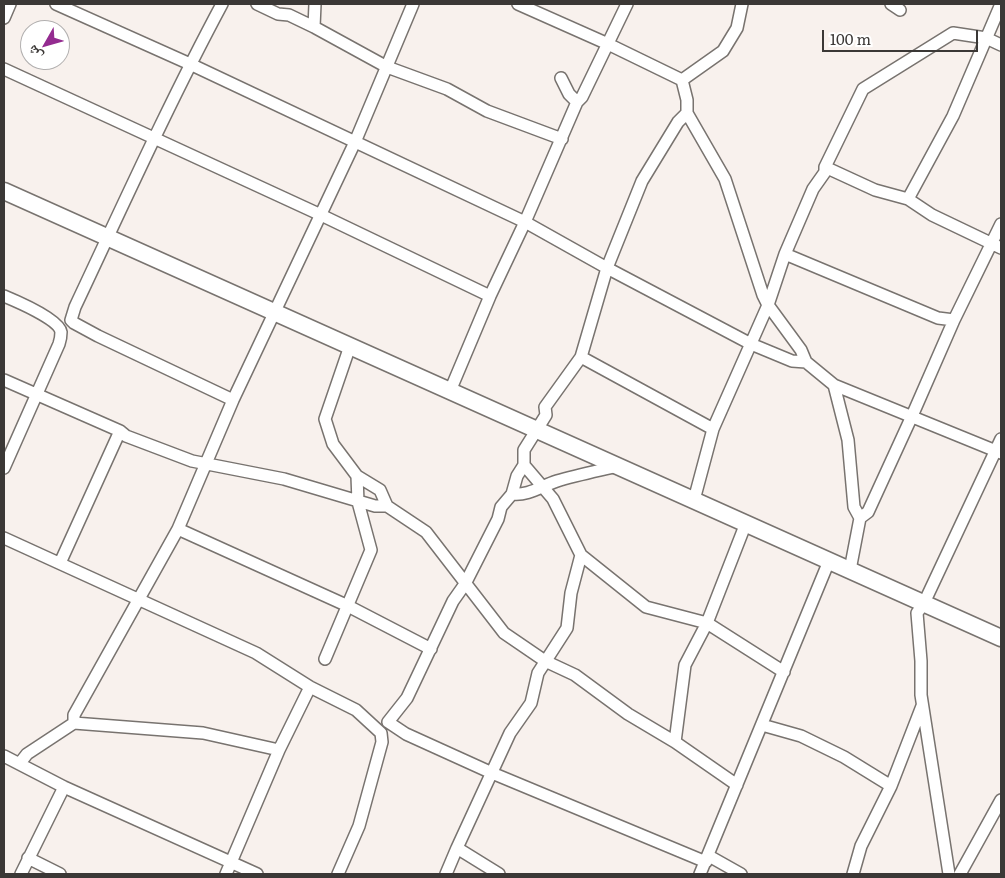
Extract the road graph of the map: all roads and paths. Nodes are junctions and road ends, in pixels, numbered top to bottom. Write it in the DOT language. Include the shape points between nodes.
graph roads {
  1 [pos="10,4"];
  2 [pos="56,4"];
  3 [pos="222,4"];
  4 [pos="256,4"];
  5 [pos="315,4"];
  6 [pos="413,4"];
  7 [pos="518,4"];
  8 [pos="627,4"];
  9 [pos="742,4"];
  10 [pos="1001,4"];
  11 [pos="288,9"];
  12 [pos="4,18"];
  13 [pos="314,27"];
  14 [pos="986,38"];
  15 [pos="608,44"];
  16 [pos="1001,45"];
  17 [pos="190,64"];
  18 [pos="387,67"];
  19 [pos="4,69"];
  20 [pos="560,78"];
  21 [pos="682,80"];
  22 [pos="577,102"];
  23 [pos="687,113"];
  24 [pos="153,139"];
  25 [pos="562,139"];
  26 [pos="355,142"];
  27 [pos="825,167"];
  28 [pos="4,191"];
  29 [pos="908,199"];
  30 [pos="321,215"];
  31 [pos="525,222"];
  32 [pos="1001,224"];
  33 [pos="107,237"];
  34 [pos="997,246"];
  35 [pos="785,254"];
  36 [pos="607,268"];
  37 [pos="4,296"];
  38 [pos="490,296"];
  39 [pos="768,305"];
  40 [pos="276,312"];
  41 [pos="954,320"];
  42 [pos="751,344"];
  43 [pos="350,346"];
  44 [pos="581,357"];
  45 [pos="806,362"];
  46 [pos="4,380"];
  47 [pos="834,385"];
  48 [pos="450,391"];
  49 [pos="37,395"];
  50 [pos="233,400"];
  51 [pos="912,416"];
  52 [pos="536,429"];
  53 [pos="714,429"];
  54 [pos="120,431"];
  55 [pos="1001,439"];
  56 [pos="998,452"];
  57 [pos="207,464"];
  58 [pos="524,465"];
  59 [pos="618,466"];
  60 [pos="4,468"];
  61 [pos="357,476"];
  62 [pos="544,488"];
  63 [pos="512,494"];
  64 [pos="694,500"];
  65 [pos="358,502"];
  66 [pos="387,506"];
  67 [pos="860,518"];
  68 [pos="746,523"];
  69 [pos="178,529"];
  70 [pos="4,538"];
  71 [pos="580,555"];
  72 [pos="829,560"];
  73 [pos="60,563"];
  74 [pos="850,570"];
  75 [pos="465,584"];
  76 [pos="139,599"];
  77 [pos="924,603"];
  78 [pos="348,606"];
  79 [pos="707,623"];
  80 [pos="1001,638"];
  81 [pos="431,649"];
  82 [pos="325,659"];
  83 [pos="545,661"];
  84 [pos="784,672"];
  85 [pos="310,688"];
  86 [pos="923,704"];
  87 [pos="74,723"];
  88 [pos="762,725"];
  89 [pos="675,742"];
  90 [pos="279,750"];
  91 [pos="4,756"];
  92 [pos="20,763"];
  93 [pos="492,773"];
  94 [pos="737,785"];
  95 [pos="891,786"];
  96 [pos="64,787"];
  97 [pos="1001,800"];
  98 [pos="457,848"];
  99 [pos="28,858"];
  100 [pos="708,859"];
  101 [pos="231,863"];
  102 [pos="21,874"];
  103 [pos="60,874"];
  104 [pos="226,874"];
  105 [pos="257,874"];
  106 [pos="338,874"];
  107 [pos="446,874"];
  108 [pos="499,874"];
  109 [pos="700,874"];
  110 [pos="741,874"];
  111 [pos="853,874"];
  112 [pos="949,874"];
  113 [pos="960,874"];
  1 -- 12 [label="street"];
  2 -- 17 [label="street"];
  3 -- 17 [label="street"];
  4 -- 11 [label="street" via="278,14"];
  5 -- 13 [label="street"];
  6 -- 18 [label="street"];
  7 -- 15 [label="street"];
  8 -- 15 [label="street"];
  9 -- 21 [label="street" via="737,28 723,52"];
  10 -- 14 [label="street"];
  11 -- 13 [label="street"];
  13 -- 18 [label="street"];
  14 -- 16 [label="street"];
  14 -- 27 [label="street" via="953,33 863,89"];
  14 -- 29 [label="street" via="953,116"];
  15 -- 21 [label="street"];
  15 -- 22 [label="street"];
  17 -- 24 [label="street"];
  17 -- 26 [label="street"];
  18 -- 25 [label="street" via="447,89 487,111"];
  18 -- 26 [label="street"];
  19 -- 24 [label="street"];
  20 -- 22 [label="street"];
  21 -- 23 [label="street" via="688,100"];
  22 -- 25 [label="street"];
  23 -- 36 [label="street" via="678,122 642,181"];
  23 -- 39 [label="street" via="725,179"];
  24 -- 30 [label="street"];
  24 -- 33 [label="street"];
  25 -- 31 [label="street"];
  26 -- 30 [label="street"];
  26 -- 31 [label="street"];
  27 -- 29 [label="street" via="875,190"];
  27 -- 35 [label="street"];
  28 -- 33 [label="main road"];
  29 -- 34 [label="street"];
  30 -- 38 [label="street"];
  30 -- 40 [label="street"];
  31 -- 36 [label="street"];
  31 -- 38 [label="street"];
  32 -- 34 [label="street"];
  33 -- 40 [label="main road"];
  33 -- 50 [label="street" via="75,307 74,323"];
  34 -- 41 [label="street"];
  35 -- 39 [label="street"];
  35 -- 41 [label="street" via="938,318"];
  36 -- 42 [label="street"];
  36 -- 44 [label="street"];
  37 -- 49 [label="street" via="57,324 61,331 60,344"];
  38 -- 48 [label="street"];
  39 -- 42 [label="street"];
  39 -- 45 [label="street"];
  40 -- 43 [label="main road"];
  40 -- 50 [label="street"];
  41 -- 51 [label="street"];
  42 -- 45 [label="street" via="792,361"];
  42 -- 53 [label="street"];
  43 -- 48 [label="main road"];
  43 -- 61 [label="street" via="325,419 333,444"];
  44 -- 52 [label="street" via="545,407 546,415"];
  44 -- 53 [label="street"];
  45 -- 47 [label="street"];
  46 -- 49 [label="street"];
  47 -- 51 [label="street"];
  47 -- 67 [label="street" via="848,440 854,507"];
  48 -- 52 [label="main road"];
  49 -- 54 [label="street"];
  49 -- 60 [label="street"];
  50 -- 57 [label="street"];
  51 -- 56 [label="street"];
  51 -- 67 [label="street" via="868,512"];
  52 -- 58 [label="street" via="524,450"];
  52 -- 59 [label="main road"];
  53 -- 64 [label="street"];
  54 -- 57 [label="street" via="192,462"];
  54 -- 73 [label="street"];
  55 -- 56 [label="street"];
  56 -- 77 [label="street"];
  57 -- 65 [label="street" via="284,479"];
  57 -- 69 [label="street"];
  58 -- 62 [label="street"];
  58 -- 63 [label="street"];
  59 -- 62 [label="street" via="554,482"];
  59 -- 64 [label="main road"];
  61 -- 65 [label="street"];
  61 -- 66 [label="street" via="380,490"];
  62 -- 63 [label="street" via="521,495"];
  62 -- 71 [label="street" via="553,499"];
  63 -- 75 [label="street" via="501,507"];
  64 -- 68 [label="main road"];
  65 -- 66 [label="street"];
  65 -- 78 [label="street" via="371,550"];
  66 -- 75 [label="street" via="426,532"];
  67 -- 74 [label="street"];
  68 -- 72 [label="main road"];
  68 -- 79 [label="street"];
  69 -- 76 [label="street"];
  69 -- 78 [label="street"];
  70 -- 73 [label="street"];
  71 -- 79 [label="street" via="646,607"];
  71 -- 83 [label="street" via="567,628"];
  72 -- 74 [label="main road"];
  72 -- 84 [label="street"];
  73 -- 76 [label="street"];
  74 -- 77 [label="main road"];
  75 -- 81 [label="street" via="453,601"];
  75 -- 83 [label="street" via="504,633"];
  76 -- 85 [label="street" via="256,653"];
  76 -- 87 [label="street" via="74,715"];
  77 -- 80 [label="main road"];
  77 -- 86 [label="street" via="917,613"];
  78 -- 81 [label="street"];
  78 -- 82 [label="street"];
  79 -- 84 [label="street"];
  79 -- 89 [label="street" via="685,665"];
  81 -- 93 [label="street" via="407,698 388,722 406,734"];
  83 -- 89 [label="street" via="575,675 628,714"];
  83 -- 93 [label="street" via="538,673 531,703 510,733"];
  84 -- 88 [label="street"];
  85 -- 90 [label="street"];
  85 -- 106 [label="street" via="356,710 381,733 382,742 359,826"];
  86 -- 95 [label="street"];
  86 -- 112 [label="street"];
  87 -- 90 [label="street" via="203,733"];
  87 -- 92 [label="street" via="27,754"];
  88 -- 94 [label="street"];
  88 -- 95 [label="street" via="801,736 844,757"];
  89 -- 94 [label="street"];
  90 -- 101 [label="street"];
  91 -- 92 [label="street"];
  92 -- 96 [label="street"];
  93 -- 98 [label="street"];
  93 -- 100 [label="street"];
  94 -- 100 [label="street"];
  95 -- 111 [label="street" via="861,846"];
  96 -- 99 [label="street"];
  96 -- 101 [label="street"];
  97 -- 113 [label="street"];
  98 -- 107 [label="street"];
  98 -- 108 [label="street"];
  99 -- 102 [label="street"];
  99 -- 103 [label="street"];
  100 -- 109 [label="street"];
  100 -- 110 [label="street"];
  101 -- 104 [label="street"];
  101 -- 105 [label="street"];
}
